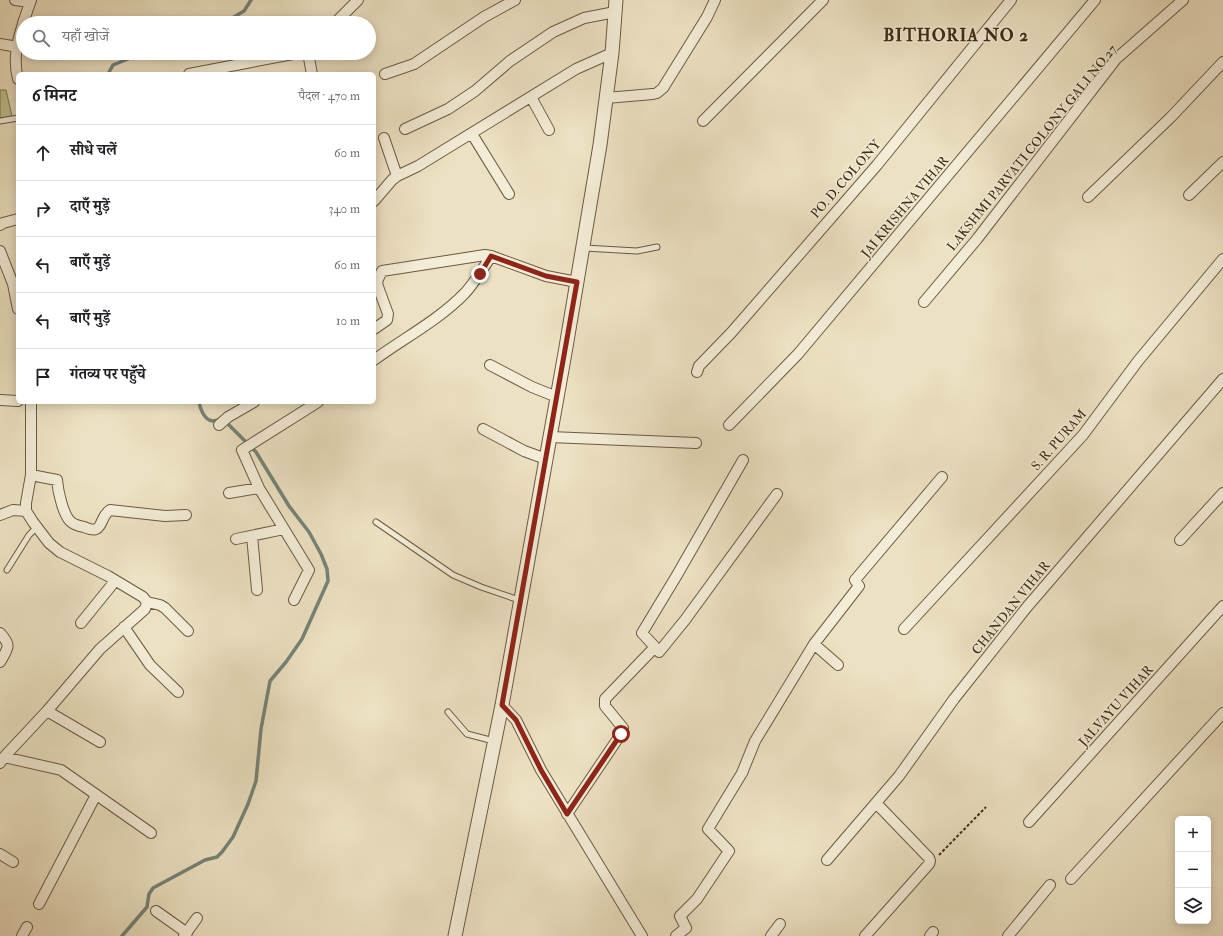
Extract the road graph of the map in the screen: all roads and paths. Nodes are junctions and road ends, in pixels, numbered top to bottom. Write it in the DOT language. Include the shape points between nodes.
graph roads {
  1 [pos="15,0"];
  2 [pos="358,0"];
  3 [pos="515,0"];
  4 [pos="715,0"];
  5 [pos="823,0"];
  6 [pos="1011,0"];
  7 [pos="1095,0"];
  8 [pos="1183,0"];
  9 [pos="30,1"];
  10 [pos="616,6"];
  11 [pos="25,16"];
  12 [pos="342,16"];
  13 [pos="0,44"];
  14 [pos="16,47"];
  15 [pos="612,53"];
  16 [pos="16,56"];
  17 [pos="262,60"];
  18 [pos="309,60"];
  19 [pos="1223,62"];
  20 [pos="17,72"];
  21 [pos="199,72"];
  22 [pos="312,72"];
  23 [pos="385,74"];
  24 [pos="531,97"];
  25 [pos="606,98"];
  26 [pos="16,118"];
  27 [pos="0,121"];
  28 [pos="703,121"];
  29 [pos="405,129"];
  30 [pos="549,130"];
  31 [pos="472,134"];
  32 [pos="384,138"];
  33 [pos="1223,162"];
  34 [pos="397,176"];
  35 [pos="509,194"];
  36 [pos="1189,195"];
  37 [pos="1088,197"];
  38 [pos="376,199"];
  39 [pos="16,220"];
  40 [pos="0,226"];
  41 [pos="657,247"];
  42 [pos="583,248"];
  43 [pos="0,251"];
  44 [pos="491,256"];
  45 [pos="1223,259"];
  46 [pos="577,282"];
  47 [pos="16,299"];
  48 [pos="924,302"];
  49 [pos="376,328"];
  50 [pos="376,359"];
  51 [pos="490,364"];
  52 [pos="698,372"];
  53 [pos="1223,379"];
  54 [pos="557,397"];
  55 [pos="0,400"];
  56 [pos="16,401"];
  57 [pos="29,404"];
  58 [pos="251,404"];
  59 [pos="315,404"];
  60 [pos="219,425"];
  61 [pos="729,425"];
  62 [pos="483,429"];
  63 [pos="550,437"];
  64 [pos="696,444"];
  65 [pos="546,459"];
  66 [pos="743,460"];
  67 [pos="31,475"];
  68 [pos="942,477"];
  69 [pos="259,488"];
  70 [pos="229,493"];
  71 [pos="1223,493"];
  72 [pos="777,494"];
  73 [pos="26,511"];
  74 [pos="0,515"];
  75 [pos="186,515"];
  76 [pos="376,522"];
  77 [pos="37,527"];
  78 [pos="284,529"];
  79 [pos="252,536"];
  80 [pos="236,539"];
  81 [pos="1180,540"];
  82 [pos="7,570"];
  83 [pos="116,581"];
  84 [pos="257,590"];
  85 [pos="294,600"];
  86 [pos="520,600"];
  87 [pos="148,602"];
  88 [pos="1223,606"];
  89 [pos="81,623"];
  90 [pos="124,627"];
  91 [pos="904,629"];
  92 [pos="188,631"];
  93 [pos="0,634"];
  94 [pos="814,644"];
  95 [pos="655,647"];
  96 [pos="0,662"];
  97 [pos="838,665"];
  98 [pos="178,692"];
  99 [pos="502,705"];
  100 [pos="47,711"];
  101 [pos="448,712"];
  102 [pos="1223,713"];
  103 [pos="494,741"];
  104 [pos="100,742"];
  105 [pos="2,760"];
  106 [pos="96,795"];
  107 [pos="876,803"];
  108 [pos="986,807"];
  109 [pos="567,814"];
  110 [pos="1029,822"];
  111 [pos="151,833"];
  112 [pos="0,854"];
  113 [pos="929,858"];
  114 [pos="827,860"];
  115 [pos="13,862"];
  116 [pos="1071,879"];
  117 [pos="1050,885"];
  118 [pos="39,904"];
  119 [pos="156,911"];
  120 [pos="197,918"];
  121 [pos="780,924"];
  122 [pos="27,927"];
  123 [pos="186,934"];
  124 [pos="22,936"];
  125 [pos="455,936"];
  126 [pos="642,936"];
  127 [pos="676,936"];
  128 [pos="771,936"];
  129 [pos="865,936"];
  130 [pos="1008,936"];
  1 -- 9 [label="street"];
  2 -- 12 [label="street"];
  3 -- 23 [label="street" via="484,17 414,64"];
  4 -- 25 [label="street" via="663,88 652,94"];
  5 -- 28 [label="street"];
  6 -- 52 [label="street, PO. D. COLONY" via="877,165 731,333 699,366"];
  7 -- 61 [label="street, JAI KRISHNA VIHAR" via="798,354"];
  8 -- 48 [label="street, LAKSHMI PARVATI COLONY GALI NO 27" via="1116,59 977,239"];
  9 -- 11 [label="street"];
  10 -- 15 [label="street"];
  10 -- 29 [label="street" via="553,32 510,61 475,91 448,109"];
  13 -- 14 [label="street"];
  15 -- 24 [label="street" via="576,69"];
  15 -- 25 [label="street"];
  16 -- 20 [label="street"];
  17 -- 21 [label="street"];
  18 -- 22 [label="street"];
  19 -- 37 [label="street" via="1171,117"];
  24 -- 30 [label="street"];
  24 -- 31 [label="street"];
  25 -- 42 [label="street"];
  26 -- 27 [label="lane"];
  31 -- 34 [label="street"];
  31 -- 35 [label="street"];
  32 -- 34 [label="street"];
  33 -- 36 [label="street"];
  34 -- 38 [label="street"];
  39 -- 40 [label="street"];
  41 -- 42 [label="lane" via="637,251"];
  42 -- 46 [label="street"];
  43 -- 47 [label="street"];
  44 -- 46 [label="street" via="546,276"];
  44 -- 49 [label="street" via="382,272 378,284 388,320"];
  44 -- 50 [label="street" via="466,292 447,310"];
  45 -- 91 [label="street, S. R. PURAM" via="1138,361 1083,435"];
  46 -- 54 [label="street"];
  51 -- 54 [label="street" via="532,387"];
  53 -- 107 [label="street, CHANDAN VIHAR" via="1027,607"];
  54 -- 63 [label="street"];
  55 -- 56 [label="street"];
  57 -- 67 [label="street"];
  58 -- 60 [label="street"];
  59 -- 69 [label="street" via="242,450"];
  62 -- 65 [label="street" via="524,451"];
  63 -- 64 [label="street"];
  63 -- 65 [label="street"];
  65 -- 86 [label="street"];
  66 -- 95 [label="street" via="642,633"];
  67 -- 73 [label="street"];
  67 -- 75 [label="street" via="57,480 59,495 68,520 74,525 93,530 99,527 110,510 164,516"];
  68 -- 94 [label="street" via="855,580 859,586"];
  69 -- 70 [label="street"];
  69 -- 78 [label="street"];
  71 -- 81 [label="street"];
  72 -- 95 [label="street" via="685,620 659,652"];
  73 -- 74 [label="street" via="13,510"];
  73 -- 77 [label="street"];
  76 -- 86 [label="lane" via="453,575"];
  77 -- 82 [label="lane"];
  77 -- 83 [label="street" via="49,543 60,552"];
  78 -- 79 [label="street"];
  78 -- 85 [label="street" via="309,570"];
  79 -- 80 [label="street"];
  79 -- 84 [label="street"];
  83 -- 87 [label="street"];
  83 -- 89 [label="street"];
  86 -- 99 [label="street"];
  87 -- 90 [label="street" via="145,609"];
  87 -- 92 [label="street" via="165,608"];
  88 -- 110 [label="street, JALVAYU VIHAR"];
  90 -- 98 [label="street" via="150,665"];
  90 -- 100 [label="street" via="100,649"];
  93 -- 96 [label="street" via="8,645"];
  94 -- 97 [label="street"];
  94 -- 127 [label="street" via="755,740 742,773 708,830 729,851 697,899 680,916 686,928"];
  95 -- 109 [label="street" via="605,699 605,706 623,728"];
  99 -- 103 [label="street"];
  99 -- 109 [label="street" via="516,720"];
  100 -- 104 [label="street"];
  100 -- 105 [label="street"];
  101 -- 103 [label="lane" via="467,734"];
  102 -- 116 [label="street"];
  103 -- 125 [label="street"];
  105 -- 106 [label="street" via="61,770"];
  106 -- 111 [label="street"];
  106 -- 118 [label="street"];
  107 -- 113 [label="street"];
  107 -- 114 [label="street, CHANDAN VIHAR"];
  108 -- 113 [label="path" via="939,855"];
  109 -- 126 [label="street"];
  112 -- 115 [label="street"];
  113 -- 129 [label="street" via="929,864"];
  117 -- 130 [label="street"];
  119 -- 123 [label="street"];
  120 -- 123 [label="street"];
  121 -- 128 [label="street"];
  122 -- 124 [label="street"];
}
